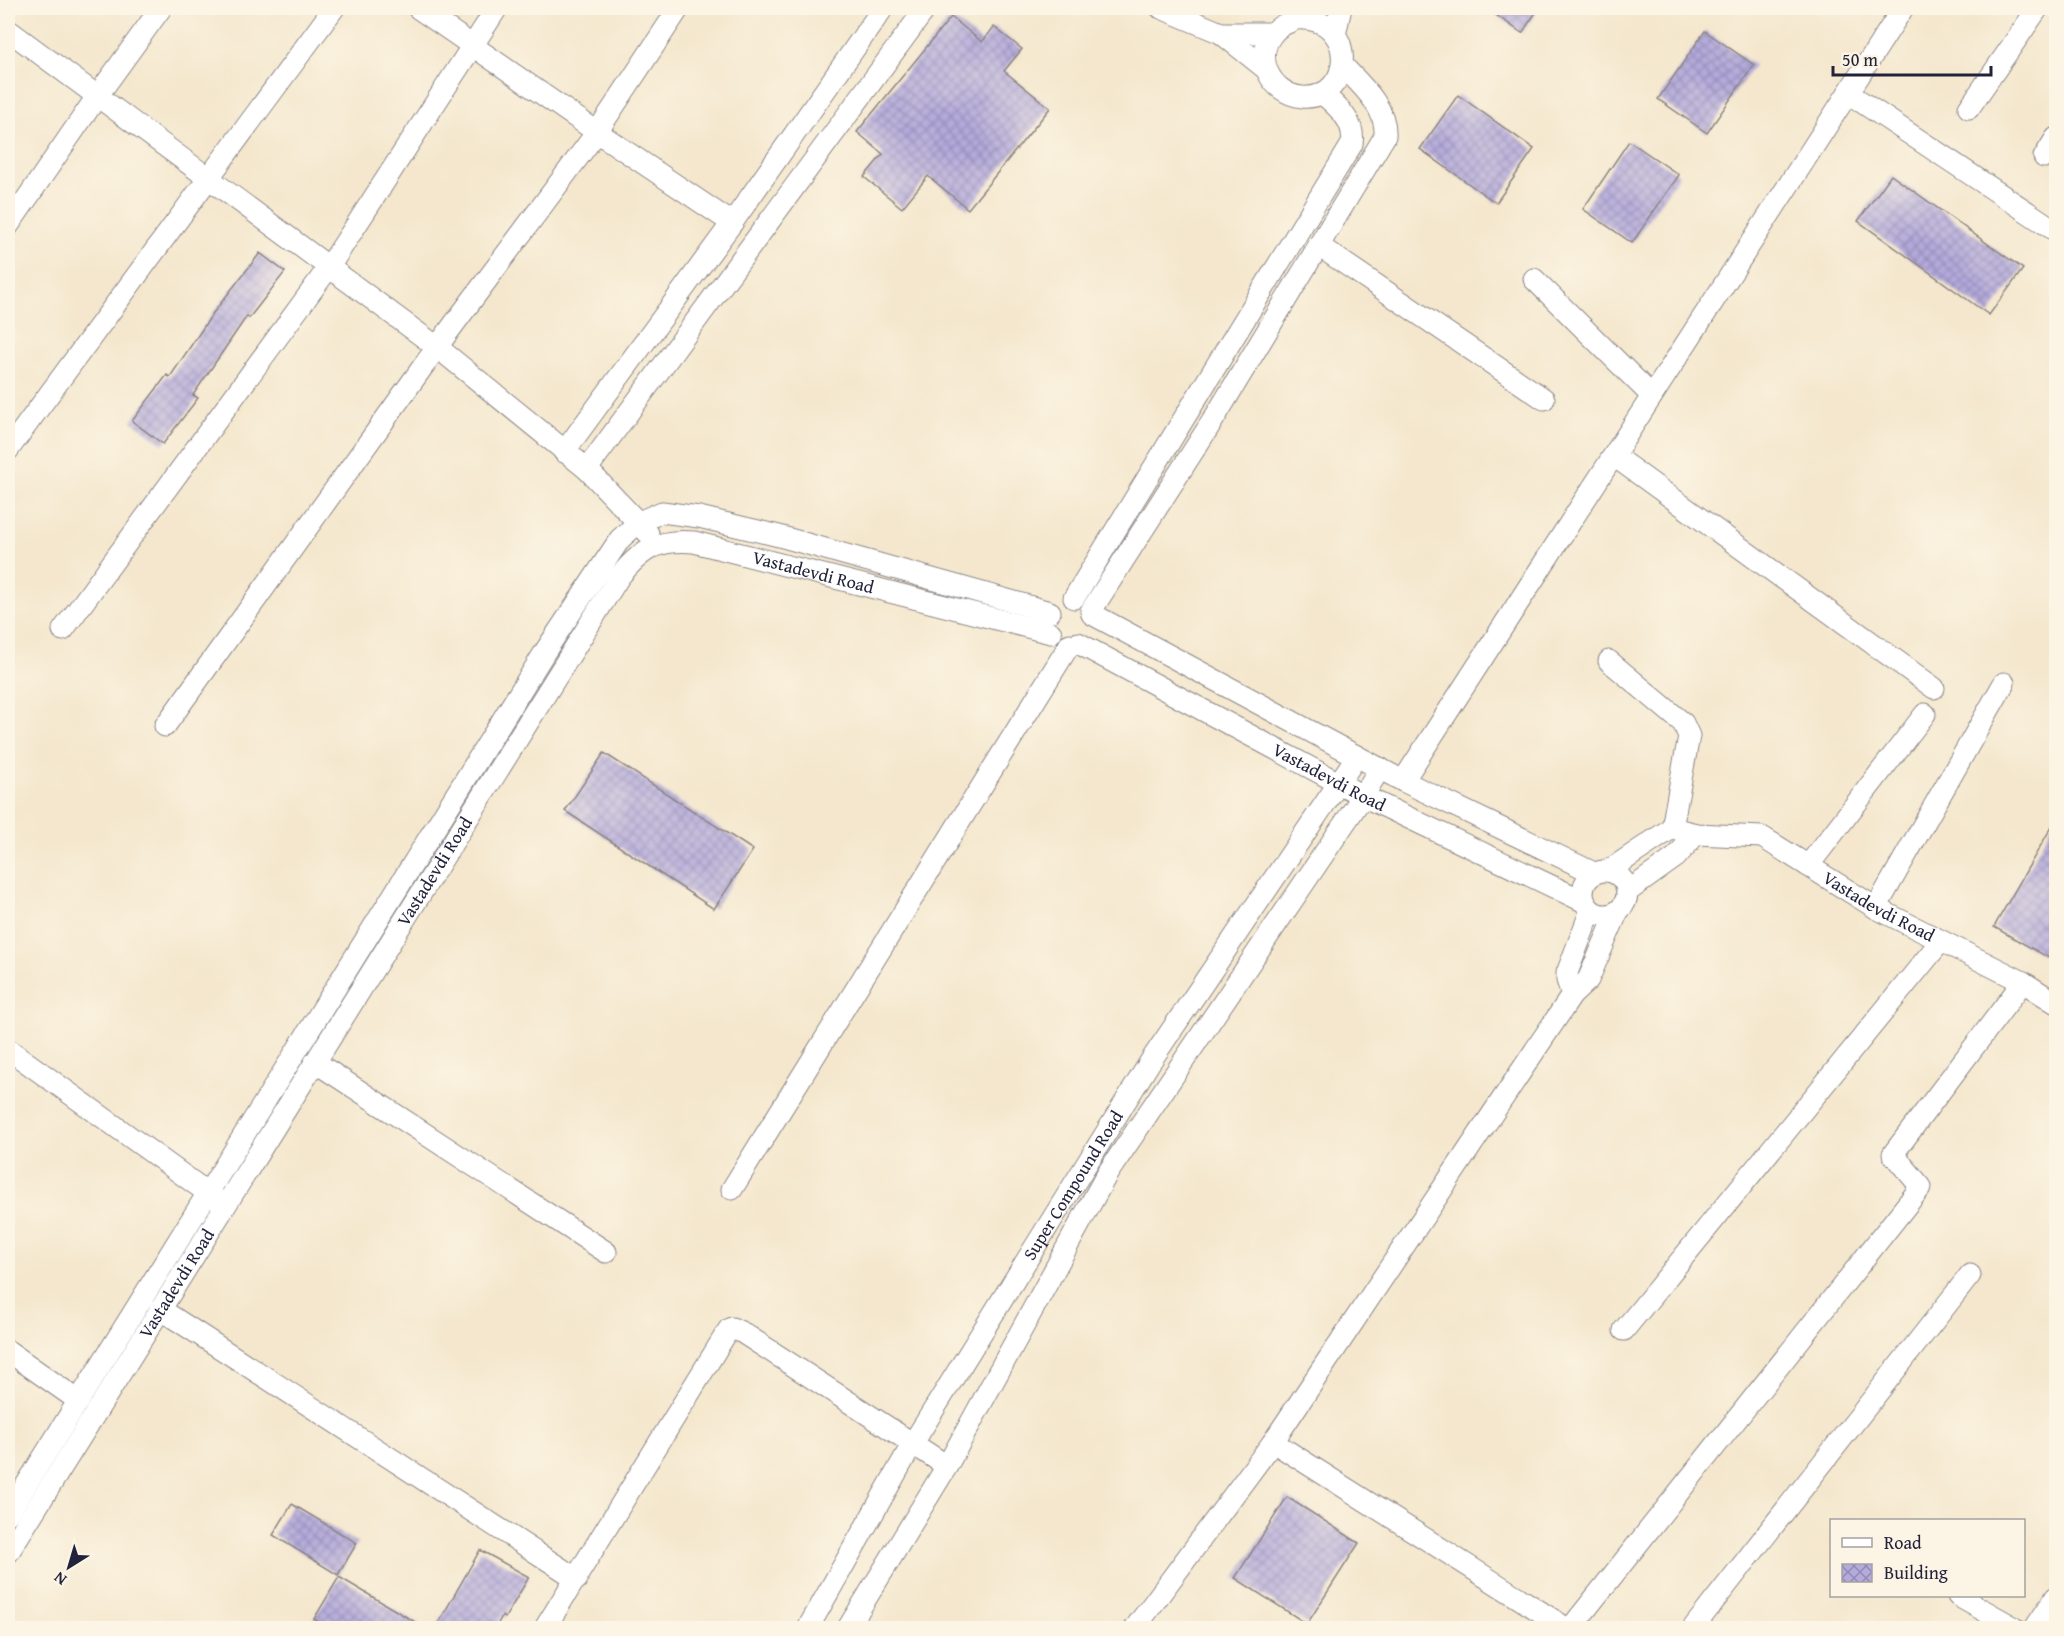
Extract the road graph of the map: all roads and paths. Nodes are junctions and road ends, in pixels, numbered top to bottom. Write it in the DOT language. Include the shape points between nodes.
graph roads {
  1 [pos="161,8"];
  2 [pos="334,8"];
  3 [pos="418,8"];
  4 [pos="497,8"];
  5 [pos="680,8"];
  6 [pos="926,8"];
  7 [pos="1161,8"];
  8 [pos="1341,8"];
  9 [pos="1903,8"];
  10 [pos="2038,8"];
  11 [pos="875,11"];
  12 [pos="1301,13"];
  13 [pos="8,30"];
  14 [pos="1221,33"];
  15 [pos="1273,33"];
  16 [pos="1335,35"];
  17 [pos="471,44"];
  18 [pos="1343,66"];
  19 [pos="1266,69"];
  20 [pos="1322,93"];
  21 [pos="1848,93"];
  22 [pos="98,95"];
  23 [pos="1969,108"];
  24 [pos="597,132"];
  25 [pos="2056,138"];
  26 [pos="2044,157"];
  27 [pos="210,178"];
  28 [pos="732,223"];
  29 [pos="8,226"];
  30 [pos="2056,231"];
  31 [pos="1319,246"];
  32 [pos="329,267"];
  33 [pos="1534,279"];
  34 [pos="437,347"];
  35 [pos="1652,396"];
  36 [pos="1544,399"];
  37 [pos="8,450"];
  38 [pos="564,452"];
  39 [pos="1614,456"];
  40 [pos="587,469"];
  41 [pos="639,522"];
  42 [pos="658,545"];
  43 [pos="1086,608"];
  44 [pos="1050,612"];
  45 [pos="63,630"];
  46 [pos="1052,633"];
  47 [pos="1074,643"];
  48 [pos="1609,661"];
  49 [pos="2004,683"];
  50 [pos="1934,688"];
  51 [pos="1925,714"];
  52 [pos="165,726"];
  53 [pos="1357,756"];
  54 [pos="1380,768"];
  55 [pos="1403,781"];
  56 [pos="1340,783"];
  57 [pos="1363,796"];
  58 [pos="1672,828"];
  59 [pos="1696,834"];
  60 [pos="1809,866"];
  61 [pos="1601,872"];
  62 [pos="1622,901"];
  63 [pos="1588,906"];
  64 [pos="1876,908"];
  65 [pos="1941,941"];
  66 [pos="2023,982"];
  67 [pos="1572,995"];
  68 [pos="2056,1003"];
  69 [pos="8,1049"];
  70 [pos="315,1062"];
  71 [pos="732,1189"];
  72 [pos="217,1200"];
  73 [pos="606,1252"];
  74 [pos="1970,1275"];
  75 [pos="160,1309"];
  76 [pos="1624,1330"];
  77 [pos="8,1351"];
  78 [pos="79,1401"];
  79 [pos="1273,1442"];
  80 [pos="913,1443"];
  81 [pos="947,1466"];
  82 [pos="8,1514"];
  83 [pos="8,1553"];
  84 [pos="577,1579"];
  85 [pos="1960,1597"];
  86 [pos="2056,1597"];
  87 [pos="545,1629"];
  88 [pos="808,1629"];
  89 [pos="848,1629"];
  90 [pos="1135,1629"];
  91 [pos="1566,1629"];
  92 [pos="1571,1629"];
  93 [pos="1693,1629"];
  94 [pos="2014,1629"];
  95 [pos="2035,1629"];
  1 -- 22 [label="street"];
  2 -- 27 [label="street"];
  3 -- 17 [label="street"];
  4 -- 17 [label="street"];
  5 -- 24 [label="street"];
  6 -- 40 [label="street"];
  7 -- 14 [label="street"];
  8 -- 16 [label="street"];
  9 -- 21 [label="street"];
  10 -- 23 [label="street"];
  11 -- 28 [label="street"];
  12 -- 15 [label="street"];
  12 -- 16 [label="street" via="1332,29"];
  13 -- 22 [label="street"];
  14 -- 15 [label="street"];
  14 -- 19 [label="street"];
  15 -- 19 [label="street" via="1264,57"];
  16 -- 18 [label="street" via="1343,53"];
  17 -- 24 [label="street"];
  17 -- 32 [label="street"];
  18 -- 20 [label="street" via="1338,78"];
  18 -- 31 [label="street" via="1381,112 1385,136"];
  19 -- 20 [label="street" via="1276,85 1292,95"];
  20 -- 43 [label="street" via="1341,110 1354,132 1352,144"];
  21 -- 30 [label="street"];
  21 -- 35 [label="street"];
  22 -- 27 [label="street"];
  22 -- 29 [label="street"];
  24 -- 28 [label="street"];
  24 -- 34 [label="street"];
  25 -- 26 [label="street"];
  27 -- 32 [label="street"];
  27 -- 37 [label="street"];
  28 -- 38 [label="street"];
  31 -- 36 [label="street"];
  31 -- 43 [label="street" via="1215,417"];
  32 -- 34 [label="street"];
  32 -- 45 [label="street"];
  33 -- 35 [label="street"];
  34 -- 38 [label="street"];
  34 -- 52 [label="street"];
  35 -- 39 [label="street"];
  38 -- 40 [label="street"];
  39 -- 50 [label="street"];
  39 -- 55 [label="street"];
  40 -- 41 [label="street"];
  41 -- 42 [label="street"];
  41 -- 44 [label="street, Vastadevdi Road" via="662,512 699,517"];
  41 -- 72 [label="street, Vastadevdi Road" via="620,539 546,650"];
  42 -- 46 [label="street, Vastadevdi Road" via="675,541 694,543"];
  42 -- 70 [label="street, Vastadevdi Road" via="634,560 619,577"];
  43 -- 44 [label="street" via="1060,601"];
  43 -- 47 [label="street" via="1093,628"];
  43 -- 53 [label="street, Vastadevdi Road"];
  44 -- 46 [label="street"];
  46 -- 47 [label="street"];
  47 -- 56 [label="street, Vastadevdi Road"];
  47 -- 71 [label="street"];
  48 -- 58 [label="street" via="1687,729 1689,736"];
  49 -- 64 [label="street"];
  51 -- 60 [label="street"];
  53 -- 54 [label="street, Vastadevdi Road"];
  53 -- 56 [label="street, Super Compound Road"];
  54 -- 55 [label="street, Vastadevdi Road"];
  54 -- 57 [label="street, Super Compound Road"];
  55 -- 61 [label="street, Vastadevdi Road"];
  56 -- 57 [label="street, Vastadevdi Road"];
  56 -- 80 [label="street, Super Compound Road" via="1150,1062"];
  57 -- 63 [label="street, Vastadevdi Road"];
  57 -- 81 [label="street, Super Compound Road" via="1107,1174"];
  58 -- 59 [label="street, Vastadevdi Road"];
  58 -- 61 [label="street"];
  59 -- 60 [label="street, Vastadevdi Road" via="1762,837"];
  59 -- 62 [label="street" via="1676,857"];
  60 -- 64 [label="street, Vastadevdi Road"];
  61 -- 62 [label="street" via="1621,878"];
  61 -- 63 [label="street" via="1584,884"];
  62 -- 63 [label="street" via="1604,915"];
  62 -- 67 [label="street" via="1588,980"];
  63 -- 67 [label="street" via="1568,973"];
  64 -- 65 [label="street, Vastadevdi Road"];
  65 -- 66 [label="street, Vastadevdi Road"];
  65 -- 76 [label="street"];
  66 -- 68 [label="street, Vastadevdi Road"];
  66 -- 92 [label="street" via="1893,1154 1921,1187"];
  67 -- 79 [label="street"];
  69 -- 72 [label="street"];
  70 -- 72 [label="street, Vastadevdi Road"];
  70 -- 73 [label="street"];
  72 -- 75 [label="street, Vastadevdi Road"];
  72 -- 78 [label="street, Vastadevdi Road"];
  74 -- 93 [label="street"];
  75 -- 83 [label="street, Vastadevdi Road"];
  75 -- 84 [label="street"];
  77 -- 78 [label="street"];
  78 -- 82 [label="street, Vastadevdi Road"];
  79 -- 90 [label="street"];
  79 -- 91 [label="street"];
  80 -- 81 [label="street"];
  80 -- 84 [label="street" via="743,1333 729,1329"];
  80 -- 88 [label="street, Super Compound Road"];
  81 -- 89 [label="street, Super Compound Road"];
  84 -- 87 [label="street"];
  85 -- 94 [label="street"];
  86 -- 95 [label="street"];
}
